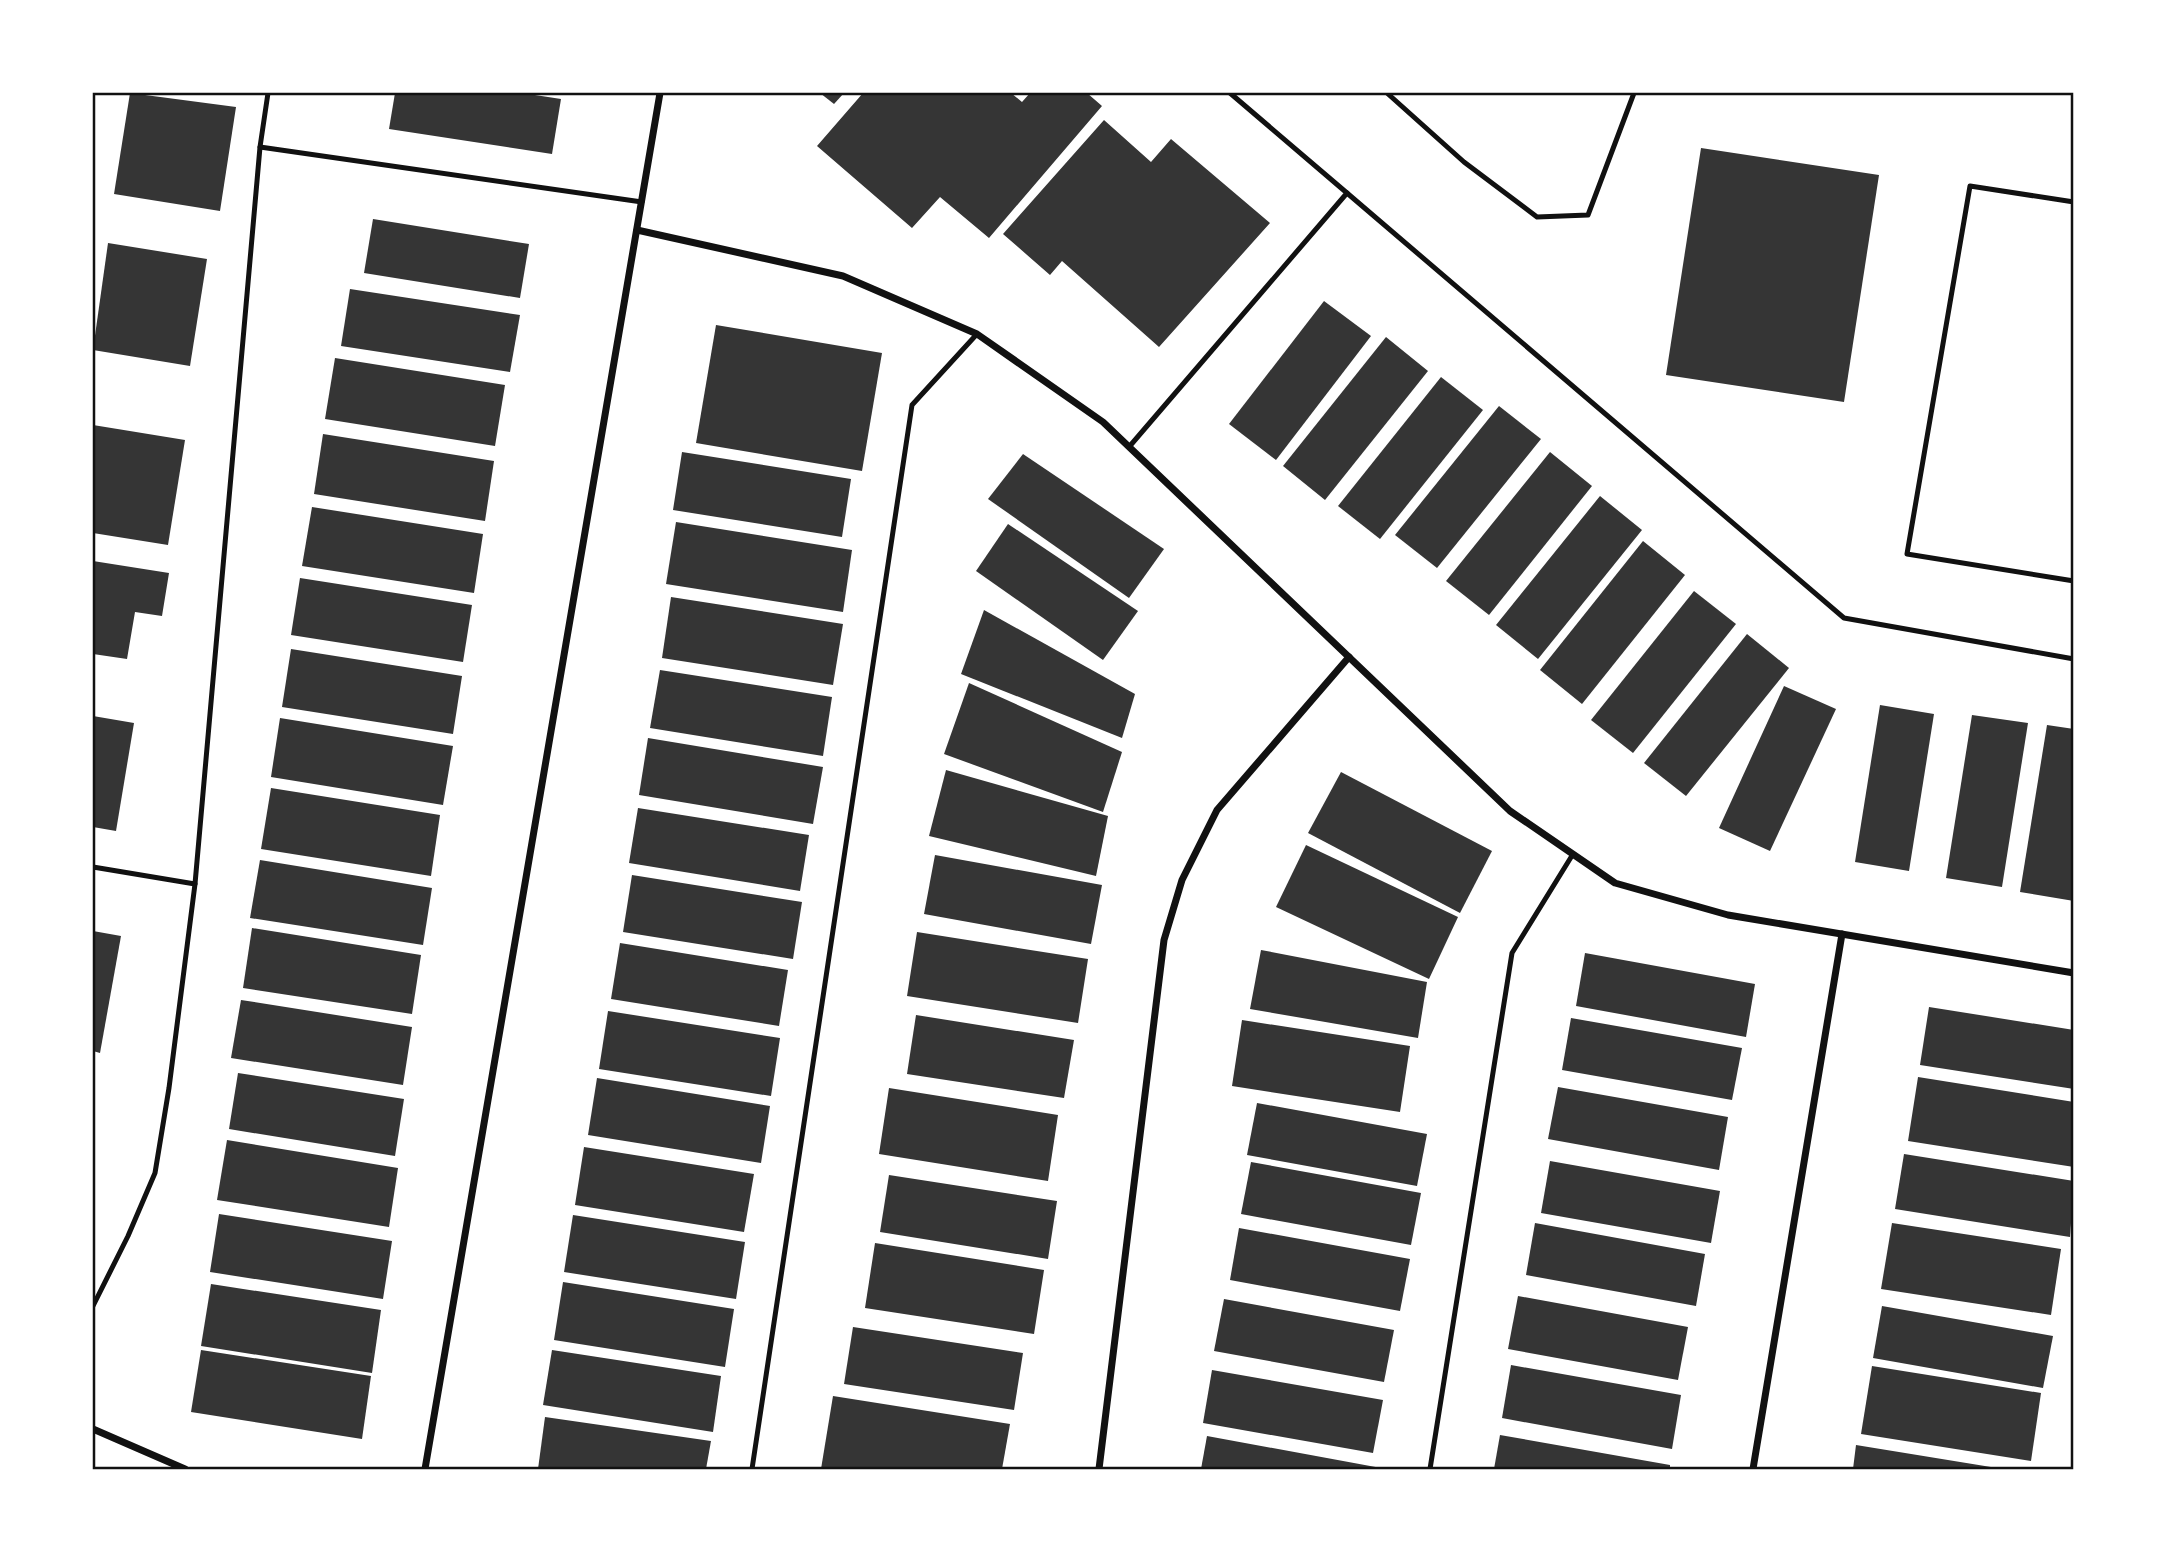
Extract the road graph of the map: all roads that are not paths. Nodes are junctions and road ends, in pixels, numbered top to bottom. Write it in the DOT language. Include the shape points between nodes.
graph roads {
  1 [pos="268,93"];
  2 [pos="660,93"];
  3 [pos="1230,93"];
  4 [pos="1387,93"];
  5 [pos="1634,93"];
  6 [pos="260,147"];
  7 [pos="1347,193"];
  8 [pos="642,202"];
  9 [pos="2074,202"];
  10 [pos="637,230"];
  11 [pos="977,334"];
  12 [pos="1129,447"];
  13 [pos="2074,581"];
  14 [pos="1349,657"];
  15 [pos="2074,659"];
  16 [pos="1573,854"];
  17 [pos="93,867"];
  18 [pos="195,884"];
  19 [pos="1842,934"];
  20 [pos="2074,973"];
  21 [pos="93,1306"];
  22 [pos="93,1429"];
  23 [pos="185,1469"];
  24 [pos="425,1469"];
  25 [pos="752,1469"];
  26 [pos="1099,1469"];
  27 [pos="1430,1469"];
  28 [pos="1754,1469"];
  1 -- 6 [label="lane"];
  2 -- 8 [label="street"];
  3 -- 7 [label="lane"];
  4 -- 5 [label="lane" via="1464,162 1537,217 1588,215"];
  6 -- 8 [label="lane"];
  6 -- 18 [label="lane"];
  7 -- 12 [label="lane"];
  7 -- 15 [label="lane" via="1844,618"];
  8 -- 10 [label="street"];
  9 -- 13 [label="lane" via="1970,186 1907,554"];
  10 -- 11 [label="street" via="843,276"];
  10 -- 24 [label="street"];
  11 -- 12 [label="street" via="1103,422"];
  11 -- 25 [label="lane" via="912,405"];
  12 -- 14 [label="street"];
  14 -- 16 [label="street" via="1510,811"];
  14 -- 26 [label="street" via="1217,810 1182,880 1164,940"];
  16 -- 19 [label="street" via="1615,883 1728,915"];
  16 -- 27 [label="lane" via="1512,953"];
  17 -- 18 [label="lane"];
  18 -- 21 [label="lane" via="155,1173"];
  19 -- 20 [label="street"];
  19 -- 28 [label="street"];
  22 -- 23 [label="street"];
}
